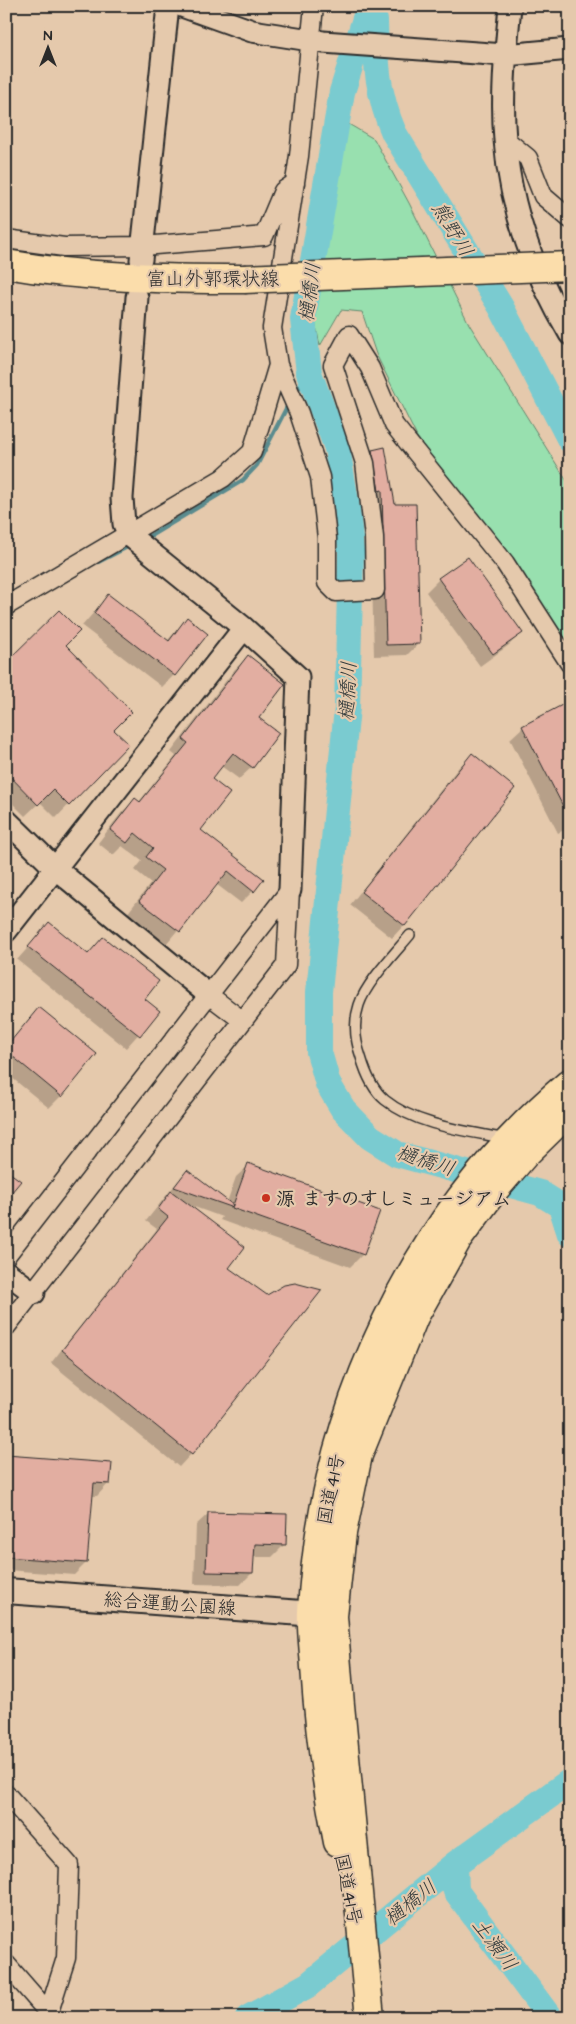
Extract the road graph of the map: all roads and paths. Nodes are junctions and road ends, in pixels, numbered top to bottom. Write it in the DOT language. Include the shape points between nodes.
graph roads {
  1 [pos="168,6"];
  2 [pos="182,6"];
  3 [pos="314,6"];
  4 [pos="510,6"];
  5 [pos="316,41"];
  6 [pos="570,49"];
  7 [pos="500,54"];
  8 [pos="504,139"];
  9 [pos="295,183"];
  10 [pos="570,219"];
  11 [pos="6,239"];
  12 [pos="142,253"];
  13 [pos="6,264"];
  14 [pos="570,266"];
  15 [pos="138,297"];
  16 [pos="570,334"];
  17 [pos="278,365"];
  18 [pos="129,535"];
  19 [pos="6,606"];
  20 [pos="244,628"];
  21 [pos="570,664"];
  22 [pos="6,820"];
  23 [pos="56,869"];
  24 [pos="290,890"];
  25 [pos="6,931"];
  26 [pos="410,935"];
  27 [pos="210,996"];
  28 [pos="243,1021"];
  29 [pos="570,1083"];
  30 [pos="570,1110"];
  31 [pos="509,1139"];
  32 [pos="6,1256"];
  33 [pos="6,1272"];
  34 [pos="34,1293"];
  35 [pos="6,1327"];
  36 [pos="6,1591"];
  37 [pos="323,1615"];
  38 [pos="6,1794"];
  39 [pos="6,1964"];
  40 [pos="50,2016"];
  41 [pos="370,2018"];
  1 -- 12 [label="street"];
  2 -- 5 [label="street" via="252,31"];
  3 -- 5 [label="street"];
  4 -- 7 [label="street"];
  5 -- 7 [label="street"];
  5 -- 9 [label="street"];
  6 -- 7 [label="street"];
  7 -- 8 [label="street"];
  8 -- 10 [label="street" via="528,158 543,196"];
  8 -- 16 [label="street" via="525,239 554,307"];
  9 -- 12 [label="street" via="283,191 264,236"];
  9 -- 17 [label="street" via="272,328"];
  11 -- 12 [label="street"];
  13 -- 14 [label="main road, 富山外郭環状線, bridge" via="149,279 244,279"];
  15 -- 18 [label="street" via="122,498 124,524"];
  17 -- 18 [label="street" via="252,452 224,478"];
  17 -- 21 [label="street" via="299,413 320,477 327,538 327,584 336,592 375,590 374,537 365,463 334,365 349,335 370,368 394,425 505,563"];
  18 -- 19 [label="street"];
  18 -- 20 [label="street"];
  20 -- 23 [label="street"];
  20 -- 24 [label="street" via="298,677"];
  22 -- 23 [label="street"];
  23 -- 25 [label="street"];
  23 -- 27 [label="street"];
  24 -- 27 [label="street"];
  24 -- 28 [label="street" via="286,965"];
  26 -- 31 [label="lane" via="377,975 359,1005 354,1038 366,1073 383,1099 410,1116"];
  27 -- 28 [label="street"];
  27 -- 32 [label="street"];
  28 -- 34 [label="street"];
  29 -- 31 [label="main road, 国道41号"];
  30 -- 37 [label="main road, 国道41号" via="494,1190 457,1240 414,1317 358,1455"];
  31 -- 37 [label="main road, 国道41号" via="470,1184 412,1271 360,1378 336,1456 321,1531"];
  33 -- 34 [label="street"];
  34 -- 35 [label="street"];
  36 -- 37 [label="main road, 総合運動公園線"];
  37 -- 41 [label="main road, 国道41号" via="318,1716 331,1808 365,1963"];
  38 -- 40 [label="street" via="69,1865 66,1958"];
  39 -- 40 [label="street"];
}
